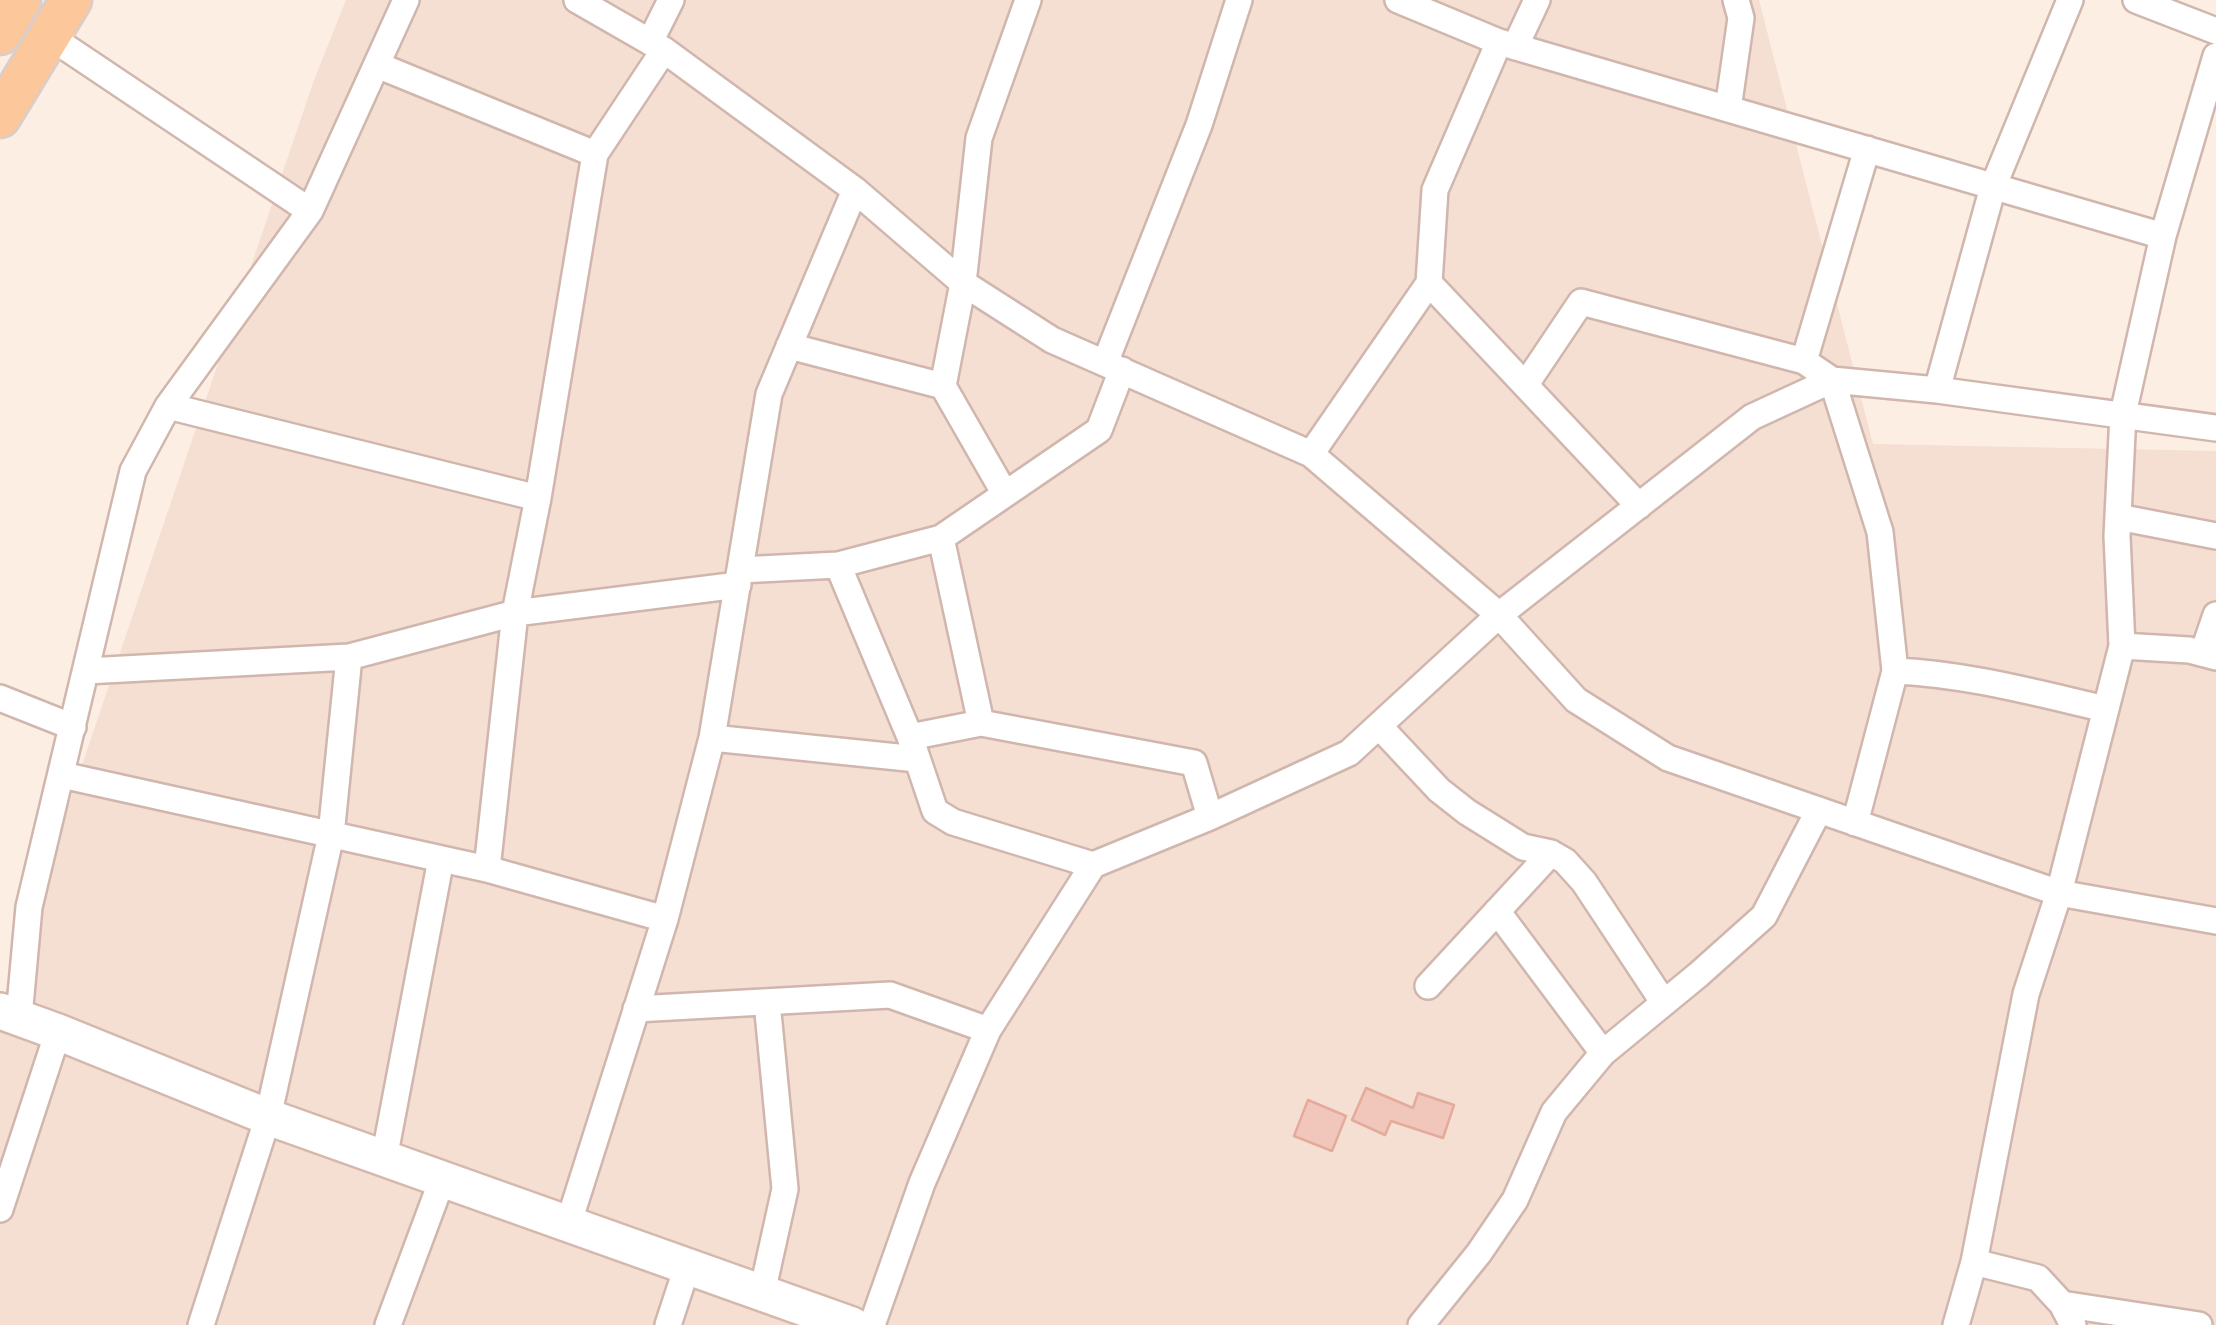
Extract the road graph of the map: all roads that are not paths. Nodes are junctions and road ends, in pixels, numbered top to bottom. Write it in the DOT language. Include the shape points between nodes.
graph roads {
  1 [pos="20,0"];
  2 [pos="71,0"];
  3 [pos="406,0"];
  4 [pos="577,0"];
  5 [pos="670,0"];
  6 [pos="1028,0"];
  7 [pos="1239,0"];
  8 [pos="1398,0"];
  9 [pos="1537,0"];
  10 [pos="1736,0"];
  11 [pos="2070,0"];
  12 [pos="2136,0"];
  13 [pos="2216,31"];
  14 [pos="0,34"];
  15 [pos="49,36"];
  16 [pos="1507,44"];
  17 [pos="656,46"];
  18 [pos="2216,56"];
  19 [pos="377,65"];
  20 [pos="1728,109"];
  21 [pos="0,117"];
  22 [pos="1867,149"];
  23 [pos="595,154"];
  24 [pos="1994,187"];
  25 [pos="855,190"];
  26 [pos="310,211"];
  27 [pos="2163,236"];
  28 [pos="963,282"];
  29 [pos="1429,283"];
  30 [pos="789,346"];
  31 [pos="1804,361"];
  32 [pos="1113,367"];
  33 [pos="1832,380"];
  34 [pos="1526,384"];
  35 [pos="943,386"];
  36 [pos="1937,390"];
  37 [pos="168,406"];
  38 [pos="2124,414"];
  39 [pos="2216,428"];
  40 [pos="1311,454"];
  41 [pos="1005,494"];
  42 [pos="538,498"];
  43 [pos="1639,506"];
  44 [pos="2118,518"];
  45 [pos="2216,536"];
  46 [pos="941,538"];
  47 [pos="838,565"];
  48 [pos="739,578"];
  49 [pos="515,613"];
  50 [pos="2216,614"];
  51 [pos="1499,615"];
  52 [pos="2122,646"];
  53 [pos="2210,655"];
  54 [pos="349,657"];
  55 [pos="86,670"];
  56 [pos="1895,671"];
  57 [pos="0,698"];
  58 [pos="2106,709"];
  59 [pos="981,723"];
  60 [pos="1379,726"];
  61 [pos="73,727"];
  62 [pos="712,738"];
  63 [pos="913,748"];
  64 [pos="62,775"];
  65 [pos="1819,810"];
  66 [pos="1210,817"];
  67 [pos="1856,823"];
  68 [pos="331,834"];
  69 [pos="1551,854"];
  70 [pos="440,859"];
  71 [pos="1094,865"];
  72 [pos="487,869"];
  73 [pos="2059,893"];
  74 [pos="1497,911"];
  75 [pos="665,919"];
  76 [pos="2216,921"];
  77 [pos="1428,986"];
  78 [pos="768,1002"];
  79 [pos="1664,1003"];
  80 [pos="636,1009"];
  81 [pos="10,1014"];
  82 [pos="988,1030"];
  83 [pos="58,1032"];
  84 [pos="1604,1053"];
  85 [pos="268,1117"];
  86 [pos="384,1158"];
  87 [pos="442,1180"];
  88 [pos="0,1209"];
  89 [pos="568,1224"];
  90 [pos="1974,1262"];
  91 [pos="687,1267"];
  92 [pos="762,1294"];
  93 [pos="2068,1314"];
  94 [pos="201,1325"];
  95 [pos="388,1325"];
  96 [pos="668,1325"];
  97 [pos="852,1325"];
  98 [pos="872,1325"];
  99 [pos="1421,1325"];
  100 [pos="1956,1325"];
  101 [pos="2199,1325"];
  1 -- 14 [label="main road"];
  2 -- 15 [label="main road"];
  3 -- 19 [label="street"];
  4 -- 17 [label="street"];
  5 -- 17 [label="street"];
  6 -- 28 [label="street" via="980,138"];
  7 -- 32 [label="street"];
  8 -- 16 [label="street"];
  9 -- 16 [label="street"];
  10 -- 20 [label="street" via="1740,18"];
  11 -- 24 [label="street"];
  12 -- 13 [label="street"];
  15 -- 21 [label="main road"];
  15 -- 26 [label="street"];
  16 -- 20 [label="street"];
  16 -- 29 [label="street" via="1435,190"];
  17 -- 23 [label="street"];
  17 -- 25 [label="street"];
  18 -- 27 [label="street"];
  19 -- 23 [label="street"];
  19 -- 26 [label="street"];
  20 -- 22 [label="street"];
  22 -- 24 [label="street"];
  22 -- 31 [label="street"];
  23 -- 42 [label="street"];
  24 -- 27 [label="street"];
  24 -- 36 [label="street"];
  25 -- 28 [label="street"];
  25 -- 30 [label="street"];
  26 -- 37 [label="street"];
  27 -- 38 [label="street"];
  28 -- 32 [label="street" via="1052,340"];
  28 -- 35 [label="street"];
  29 -- 34 [label="street"];
  29 -- 40 [label="street"];
  30 -- 35 [label="street"];
  30 -- 48 [label="street" via="769,394"];
  31 -- 33 [label="street"];
  31 -- 34 [label="street" via="1581,302"];
  32 -- 40 [label="street"];
  32 -- 41 [label="street" via="1100,430"];
  33 -- 36 [label="street"];
  33 -- 43 [label="street" via="1752,417"];
  33 -- 56 [label="street" via="1880,532"];
  34 -- 43 [label="street"];
  35 -- 41 [label="street"];
  36 -- 38 [label="street"];
  37 -- 42 [label="street"];
  37 -- 55 [label="street" via="132,471"];
  38 -- 39 [label="street"];
  38 -- 44 [label="street"];
  40 -- 51 [label="street"];
  41 -- 46 [label="street"];
  42 -- 49 [label="street"];
  43 -- 51 [label="street"];
  44 -- 45 [label="street"];
  44 -- 52 [label="street"];
  46 -- 47 [label="street"];
  46 -- 59 [label="street"];
  47 -- 48 [label="street"];
  47 -- 63 [label="street"];
  48 -- 49 [label="street"];
  48 -- 62 [label="street"];
  49 -- 54 [label="street"];
  49 -- 72 [label="street"];
  50 -- 53 [label="street"];
  51 -- 60 [label="street"];
  51 -- 65 [label="street" via="1576,700 1668,758"];
  52 -- 53 [label="street"];
  52 -- 58 [label="street"];
  54 -- 55 [label="street"];
  54 -- 68 [label="street"];
  55 -- 61 [label="street"];
  56 -- 58 [label="street" via="1992,683"];
  56 -- 67 [label="street"];
  57 -- 61 [label="street"];
  58 -- 73 [label="street"];
  59 -- 63 [label="street"];
  59 -- 66 [label="street" via="1194,763"];
  60 -- 66 [label="street" via="1349,753"];
  60 -- 69 [label="street" via="1467,812 1523,847"];
  61 -- 64 [label="street"];
  62 -- 63 [label="street"];
  62 -- 75 [label="street"];
  63 -- 71 [label="street" via="935,811"];
  64 -- 68 [label="street"];
  64 -- 81 [label="street"];
  65 -- 67 [label="street"];
  65 -- 79 [label="street" via="1764,916"];
  66 -- 71 [label="street"];
  67 -- 73 [label="street"];
  68 -- 70 [label="street"];
  68 -- 85 [label="street"];
  69 -- 74 [label="street"];
  69 -- 79 [label="street" via="1584,882"];
  70 -- 72 [label="street"];
  70 -- 86 [label="street"];
  71 -- 82 [label="street"];
  72 -- 75 [label="street"];
  73 -- 76 [label="street"];
  73 -- 90 [label="street" via="2026,994"];
  74 -- 77 [label="street"];
  74 -- 84 [label="street"];
  75 -- 80 [label="street"];
  78 -- 80 [label="street"];
  78 -- 82 [label="street" via="890,996"];
  78 -- 92 [label="street" via="785,1189"];
  79 -- 84 [label="street"];
  80 -- 89 [label="street"];
  81 -- 83 [label="main road"];
  82 -- 98 [label="street" via="922,1184"];
  83 -- 85 [label="main road"];
  83 -- 88 [label="street"];
  84 -- 99 [label="street" via="1554,1112 1516,1200"];
  85 -- 86 [label="main road"];
  85 -- 94 [label="street"];
  86 -- 87 [label="main road"];
  87 -- 89 [label="main road"];
  87 -- 95 [label="street"];
  89 -- 91 [label="main road"];
  90 -- 93 [label="street" via="2038,1278"];
  90 -- 100 [label="street"];
  91 -- 92 [label="main road"];
  91 -- 96 [label="street"];
  92 -- 97 [label="main road"];
  93 -- 101 [label="street"];
}
